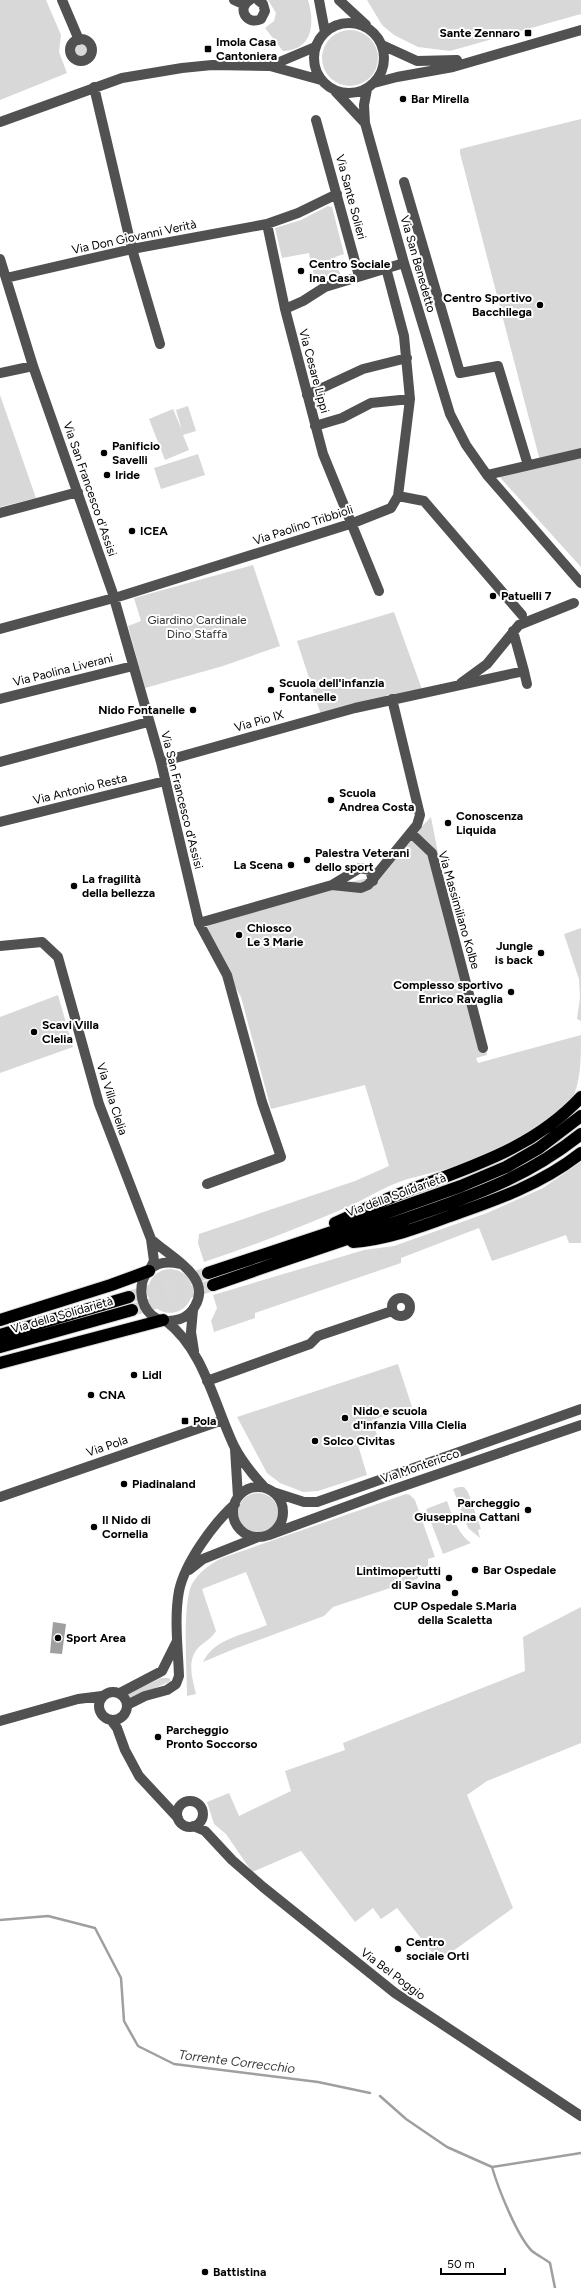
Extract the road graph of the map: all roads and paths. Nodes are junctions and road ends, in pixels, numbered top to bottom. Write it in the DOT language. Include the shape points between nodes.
graph roads {
  1 [pos="62,0"];
  2 [pos="234,0"];
  3 [pos="258,0"];
  4 [pos="319,0"];
  5 [pos="339,0"];
  6 [pos="247,2"];
  7 [pos="369,28"];
  8 [pos="581,30"];
  9 [pos="325,32"];
  10 [pos="79,40"];
  11 [pos="382,45"];
  12 [pos="315,47"];
  13 [pos="479,58"];
  14 [pos="417,61"];
  15 [pos="270,66"];
  16 [pos="424,73"];
  17 [pos="321,80"];
  18 [pos="371,86"];
  19 [pos="94,87"];
  20 [pos="335,90"];
  21 [pos="316,120"];
  22 [pos="0,122"];
  23 [pos="365,124"];
  24 [pos="404,182"];
  25 [pos="337,194"];
  26 [pos="267,224"];
  27 [pos="132,249"];
  28 [pos="404,263"];
  29 [pos="1,265"];
  30 [pos="386,268"];
  31 [pos="359,276"];
  32 [pos="6,278"];
  33 [pos="285,309"];
  34 [pos="160,344"];
  35 [pos="407,358"];
  36 [pos="33,366"];
  37 [pos="0,374"];
  38 [pos="306,395"];
  39 [pos="410,399"];
  40 [pos="315,426"];
  41 [pos="581,453"];
  42 [pos="528,464"];
  43 [pos="487,475"];
  44 [pos="78,492"];
  45 [pos="398,496"];
  46 [pos="0,513"];
  47 [pos="353,523"];
  48 [pos="565,563"];
  49 [pos="581,573"];
  50 [pos="581,583"];
  51 [pos="379,591"];
  52 [pos="114,598"];
  53 [pos="574,603"];
  54 [pos="522,615"];
  55 [pos="0,629"];
  56 [pos="513,631"];
  57 [pos="133,666"];
  58 [pos="524,671"];
  59 [pos="527,684"];
  60 [pos="458,686"];
  61 [pos="0,699"];
  62 [pos="392,699"];
  63 [pos="148,722"];
  64 [pos="0,762"];
  65 [pos="161,762"];
  66 [pos="166,781"];
  67 [pos="0,822"];
  68 [pos="411,833"];
  69 [pos="386,863"];
  70 [pos="365,867"];
  71 [pos="373,881"];
  72 [pos="332,885"];
  73 [pos="199,923"];
  74 [pos="0,946"];
  75 [pos="483,1048"];
  76 [pos="581,1097"];
  77 [pos="581,1116"];
  78 [pos="581,1134"];
  79 [pos="581,1153"];
  80 [pos="207,1184"];
  81 [pos="151,1239"];
  82 [pos="332,1244"];
  83 [pos="286,1247"];
  84 [pos="180,1264"];
  85 [pos="150,1270"];
  86 [pos="208,1273"];
  87 [pos="213,1285"];
  88 [pos="129,1297"];
  89 [pos="132,1310"];
  90 [pos="192,1310"];
  91 [pos="392,1311"];
  92 [pos="0,1320"];
  93 [pos="164,1320"];
  94 [pos="0,1335"];
  95 [pos="0,1348"];
  96 [pos="195,1353"];
  97 [pos="0,1363"];
  98 [pos="207,1381"];
  99 [pos="581,1409"];
  100 [pos="223,1420"];
  101 [pos="581,1425"];
  102 [pos="235,1447"];
  103 [pos="269,1490"];
  104 [pos="0,1497"];
  105 [pos="237,1501"];
  106 [pos="269,1535"];
  107 [pos="258,1537"];
  108 [pos="186,1573"];
  109 [pos="178,1637"];
  110 [pos="162,1671"];
  111 [pos="179,1680"];
  112 [pos="120,1693"];
  113 [pos="102,1696"];
  114 [pos="78,1700"];
  115 [pos="127,1705"];
  116 [pos="99,1709"];
  117 [pos="121,1717"];
  118 [pos="111,1720"];
  119 [pos="0,1721"];
  120 [pos="120,1735"];
  121 [pos="185,1802"];
  122 [pos="165,1803"];
  123 [pos="203,1816"];
  124 [pos="178,1818"];
  125 [pos="193,1826"];
  126 [pos="205,1831"];
  127 [pos="579,2112"];
  1 -- 10 [label="street"];
  2 -- 6 [label="street"];
  3 -- 6 [label="street" via="263,4 265,11 263,17 257,21 250,20 244,15"];
  4 -- 9 [label="street"];
  5 -- 7 [label="street"];
  7 -- 9 [label="street" via="346,22"];
  7 -- 11 [label="street"];
  8 -- 13 [label="street"];
  9 -- 12 [label="street"];
  11 -- 14 [label="street"];
  11 -- 18 [label="street" via="384,65"];
  12 -- 15 [label="street"];
  12 -- 17 [label="street" via="314,64"];
  13 -- 14 [label="street" via="438,62"];
  13 -- 16 [label="street"];
  14 -- 16 [label="street"];
  15 -- 17 [label="street"];
  15 -- 19 [label="street" via="212,65 154,71"];
  16 -- 18 [label="street" via="397,76"];
  17 -- 20 [label="street"];
  18 -- 20 [label="street" via="351,93"];
  18 -- 23 [label="street, Via San Benedetto" via="364,105"];
  19 -- 22 [label="street"];
  19 -- 27 [label="street"];
  20 -- 23 [label="street, Via San Benedetto"];
  21 -- 25 [label="street, Via Sante Solieri"];
  23 -- 28 [label="street, Via San Benedetto"];
  24 -- 42 [label="street" via="460,373 498,366"];
  25 -- 26 [label="street" via="298,213"];
  25 -- 31 [label="street, Via Sante Solieri"];
  26 -- 27 [label="street, Via Don Giovanni Verità"];
  26 -- 33 [label="street, Via Cesare Lippi"];
  27 -- 32 [label="street, Via Don Giovanni Verità"];
  27 -- 34 [label="street"];
  28 -- 30 [label="street"];
  28 -- 43 [label="street, Via San Benedetto" via="450,414 466,445"];
  29 -- 32 [label="street, Via San Francesco d'Assisi"];
  30 -- 31 [label="street"];
  30 -- 35 [label="street"];
  31 -- 33 [label="street" via="325,287"];
  32 -- 36 [label="street, Via San Francesco d'Assisi"];
  33 -- 38 [label="street, Via Cesare Lippi"];
  35 -- 38 [label="street" via="363,369"];
  35 -- 39 [label="street"];
  36 -- 37 [label="street"];
  36 -- 44 [label="street, Via San Francesco d'Assisi"];
  38 -- 40 [label="street, Via Cesare Lippi"];
  39 -- 40 [label="street" via="371,403 342,418"];
  39 -- 45 [label="street"];
  40 -- 47 [label="street, Via Cesare Lippi" via="323,454"];
  41 -- 42 [label="street"];
  42 -- 43 [label="street"];
  43 -- 48 [label="street, Via San Benedetto"];
  44 -- 46 [label="street"];
  44 -- 52 [label="street, Via San Francesco d'Assisi"];
  45 -- 47 [label="street, Via Paolino Tribbioli" via="391,508"];
  45 -- 54 [label="street" via="424,501"];
  47 -- 51 [label="street, Via Cesare Lippi"];
  47 -- 52 [label="street, Via Paolino Tribbioli"];
  48 -- 49 [label="street, Via San Benedetto"];
  48 -- 50 [label="street, Via San Benedetto"];
  52 -- 55 [label="street, Via Paolino Tribbioli"];
  52 -- 57 [label="street, Via San Francesco d'Assisi"];
  53 -- 56 [label="street, Via Pio IX" via="519,626"];
  56 -- 58 [label="street"];
  56 -- 60 [label="street, Via Pio IX" via="487,664"];
  57 -- 61 [label="street, Via Paolina Liverani"];
  57 -- 63 [label="street, Via San Francesco d'Assisi"];
  58 -- 59 [label="street"];
  58 -- 60 [label="street, Via Pio IX"];
  60 -- 62 [label="street, Via Pio IX"];
  62 -- 65 [label="street, Via Pio IX"];
  62 -- 68 [label="street" via="420,815"];
  63 -- 64 [label="street"];
  63 -- 65 [label="street, Via San Francesco d'Assisi"];
  65 -- 66 [label="street, Via San Francesco d'Assisi"];
  66 -- 67 [label="street, Via Antonio Resta"];
  66 -- 73 [label="street, Via San Francesco d'Assisi"];
  68 -- 69 [label="street"];
  68 -- 75 [label="street, Via Massimiliano Kolbe" via="432,853"];
  69 -- 70 [label="street"];
  69 -- 71 [label="street"];
  70 -- 71 [label="street" via="373,874"];
  70 -- 72 [label="street"];
  71 -- 72 [label="street" via="361,888"];
  72 -- 73 [label="street"];
  73 -- 80 [label="street, Via San Francesco d'Assisi" via="227,975 262,1102 281,1157"];
  74 -- 81 [label="street, Via Villa Clelia" via="42,942 58,957 99,1104"];
  76 -- 83 [label="highway" via="560,1119 526,1142 490,1160 384,1200"];
  77 -- 83 [label="highway, Via della Solidarietà" via="540,1148 506,1167 405,1207"];
  78 -- 82 [label="highway, Via della Solidarietà" via="554,1155 514,1178 470,1197"];
  79 -- 82 [label="highway" via="552,1173 511,1195 400,1234"];
  81 -- 84 [label="street, Via Villa Clelia"];
  81 -- 85 [label="street, Via Villa Clelia" via="154,1261"];
  82 -- 87 [label="highway, Via della Solidarietà"];
  83 -- 86 [label="highway, Via della Solidarietà"];
  84 -- 85 [label="street" via="165,1263"];
  84 -- 90 [label="street, Via Villa Clelia" via="191,1272 198,1284 197,1302"];
  85 -- 92 [label="highway"];
  85 -- 93 [label="street, Via Villa Clelia" via="141,1284 142,1300 150,1313"];
  88 -- 94 [label="highway, Via della Solidarietà"];
  89 -- 95 [label="highway, Via della Solidarietà"];
  90 -- 93 [label="street" via="180,1319"];
  90 -- 96 [label="street, Via Villa Clelia" via="191,1332"];
  91 -- 98 [label="street" via="318,1336 310,1344"];
  93 -- 96 [label="street, Via Villa Clelia" via="182,1335"];
  93 -- 97 [label="highway"];
  96 -- 98 [label="street, Via Villa Clelia"];
  98 -- 100 [label="street, Via Villa Clelia"];
  99 -- 103 [label="street, Via Montericco" via="317,1502 304,1502"];
  100 -- 102 [label="street, Via Villa Clelia"];
  100 -- 104 [label="street, Via Pola"];
  101 -- 106 [label="street, Via Montericco"];
  102 -- 103 [label="street, Via Villa Clelia" via="250,1471"];
  102 -- 105 [label="street, Via Villa Clelia"];
  103 -- 105 [label="street" via="250,1489"];
  103 -- 106 [label="street" via="283,1506 283,1515 281,1523"];
  105 -- 107 [label="street" via="234,1520 238,1527 250,1536"];
  105 -- 108 [label="street" via="205,1541"];
  106 -- 107 [label="street"];
  107 -- 108 [label="street" via="203,1559"];
  108 -- 109 [label="street" via="179,1591"];
  109 -- 110 [label="street"];
  109 -- 111 [label="street"];
  110 -- 111 [label="street" via="174,1671"];
  110 -- 112 [label="street"];
  111 -- 115 [label="street" via="172,1687"];
  112 -- 113 [label="street" via="110,1692"];
  112 -- 115 [label="street"];
  113 -- 114 [label="street"];
  113 -- 116 [label="street"];
  114 -- 116 [label="street, Via Bel Poggio" via="89,1702"];
  114 -- 119 [label="street"];
  115 -- 117 [label="street, Via Bel Poggio"];
  116 -- 118 [label="street, Via Bel Poggio" via="103,1716"];
  117 -- 118 [label="street"];
  117 -- 120 [label="street, Via Bel Poggio"];
  118 -- 120 [label="street, Via Bel Poggio"];
  120 -- 122 [label="street, Via Bel Poggio" via="139,1776"];
  121 -- 122 [label="street"];
  121 -- 123 [label="street" via="192,1801 198,1804"];
  121 -- 124 [label="street" via="178,1810"];
  122 -- 124 [label="street, Via Bel Poggio"];
  123 -- 125 [label="street"];
  123 -- 126 [label="street"];
  124 -- 125 [label="street, Via Bel Poggio" via="182,1824"];
  125 -- 126 [label="street, Via Bel Poggio"];
  126 -- 127 [label="street, Via Bel Poggio" via="232,1860 263,1887 395,1993"];
}
